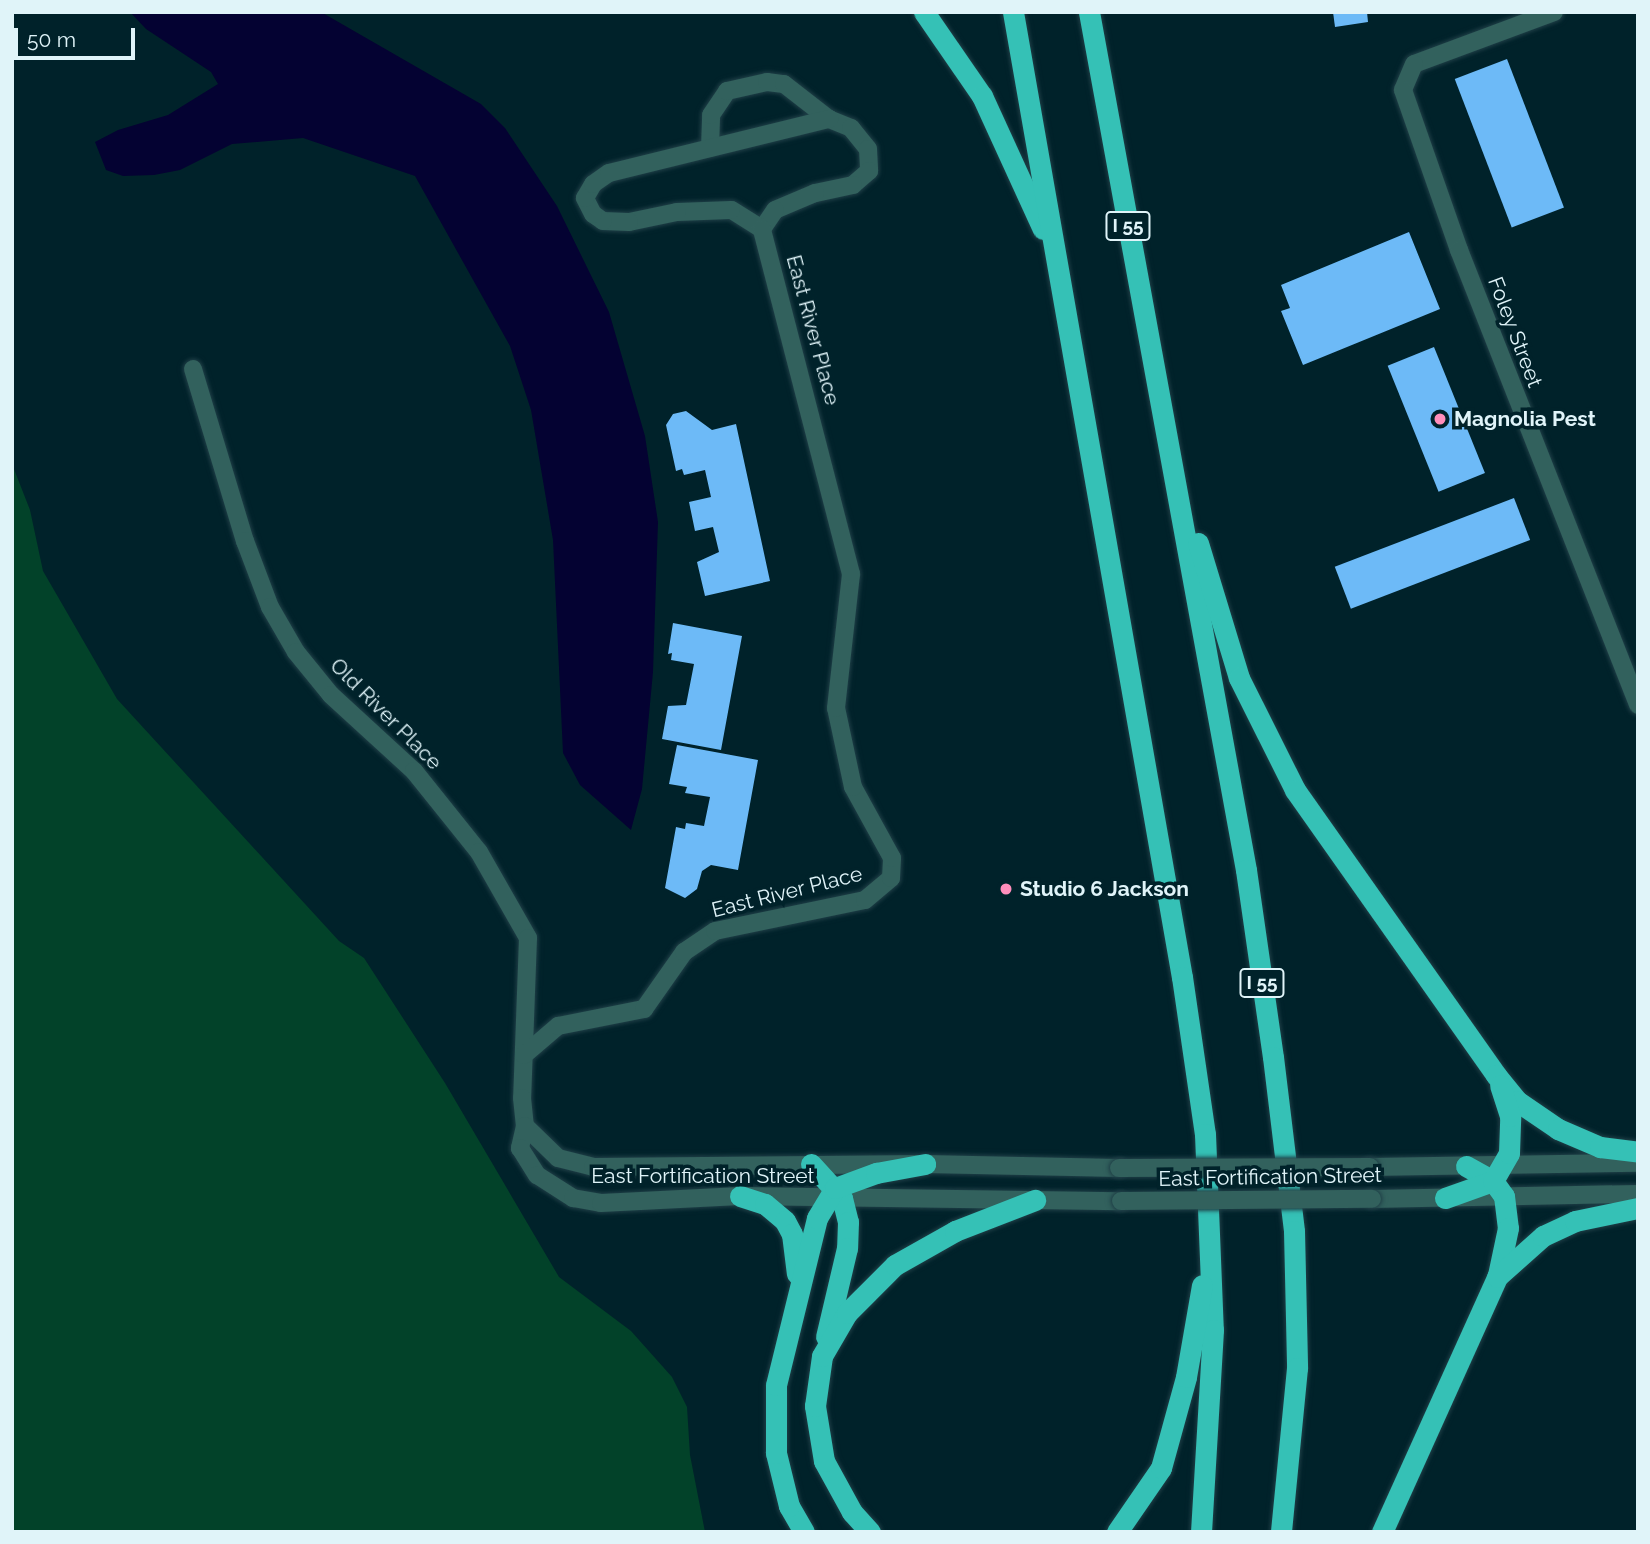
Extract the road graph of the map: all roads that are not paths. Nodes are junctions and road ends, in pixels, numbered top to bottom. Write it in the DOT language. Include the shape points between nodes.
graph roads {
  1 [pos="924,12"];
  2 [pos="1013,12"];
  3 [pos="1089,12"];
  4 [pos="1554,12"];
  5 [pos="830,119"];
  6 [pos="710,148"];
  7 [pos="762,229"];
  8 [pos="1055,257"];
  9 [pos="193,369"];
  10 [pos="1167,440"];
  11 [pos="1638,705"];
  12 [pos="524,1055"];
  13 [pos="1496,1075"];
  14 [pos="525,1126"];
  15 [pos="1638,1152"];
  16 [pos="1638,1163"];
  17 [pos="811,1164"];
  18 [pos="925,1164"];
  19 [pos="1466,1166"];
  20 [pos="1499,1181"];
  21 [pos="835,1194"];
  22 [pos="1638,1194"];
  23 [pos="740,1196"];
  24 [pos="1445,1198"];
  25 [pos="1035,1200"];
  26 [pos="1638,1208"];
  27 [pos="1209,1242"];
  28 [pos="1497,1277"];
  29 [pos="798,1283"];
  30 [pos="822,1356"];
  31 [pos="804,1532"];
  32 [pos="870,1532"];
  33 [pos="1117,1532"];
  34 [pos="1201,1532"];
  35 [pos="1281,1532"];
  36 [pos="1382,1532"];
  1 -- 8 [label="highway" via="982,96"];
  2 -- 8 [label="highway"];
  3 -- 10 [label="highway, I 55"];
  4 -- 11 [label="street, Foley Street" via="1414,64 1404,90 1459,250"];
  5 -- 6 [label="street"];
  5 -- 6 [label="street" via="784,84 767,82 727,91 711,116"];
  5 -- 7 [label="street" via="851,128 869,149 869,172 853,185 815,193 775,211"];
  6 -- 7 [label="street" via="609,173 593,184 585,198 593,214 603,221 732,210"];
  7 -- 12 [label="street, East River Place" via="851,574 835,693 852,787 892,858 891,878 864,900 715,931 684,952 644,1009 558,1026"];
  8 -- 27 [label="highway" via="1182,977 1205,1134"];
  9 -- 12 [label="street, Old River Place" via="245,541 270,607 289,641 331,695 422,781 479,852 528,938"];
  10 -- 13 [label="highway" via="1240,678 1267,738 1322,833"];
  10 -- 35 [label="highway, I 55" via="1246,870 1294,1231 1297,1368"];
  12 -- 14 [label="street, Old River Place"];
  13 -- 15 [label="highway" via="1517,1101 1558,1129 1600,1147"];
  13 -- 20 [label="highway" via="1510,1116 1509,1153"];
  14 -- 17 [label="street, East Fortification Street" via="558,1158 593,1167"];
  14 -- 23 [label="street, East Fortification Street" via="520,1148 523,1157 551,1187 573,1198 601,1203"];
  16 -- 20 [label="street"];
  17 -- 18 [label="street, East Fortification Street"];
  17 -- 21 [label="highway"];
  18 -- 19 [label="street, East Fortification Street, bridge"];
  18 -- 21 [label="highway" via="876,1173"];
  19 -- 20 [label="highway"];
  20 -- 22 [label="street"];
  20 -- 24 [label="highway"];
  20 -- 28 [label="highway" via="1508,1228"];
  21 -- 23 [label="street, East Fortification Street"];
  21 -- 25 [label="street, East Fortification Street"];
  21 -- 29 [label="highway"];
  21 -- 30 [label="highway" via="848,1222 847,1248"];
  23 -- 29 [label="highway" via="765,1204 785,1221 792,1234"];
  24 -- 25 [label="street, East Fortification Street, bridge"];
  25 -- 30 [label="highway" via="955,1231 895,1265 847,1313"];
  26 -- 28 [label="highway" via="1575,1220 1543,1236"];
  27 -- 33 [label="highway" via="1186,1377 1161,1468"];
  27 -- 34 [label="highway" via="1213,1330"];
  28 -- 36 [label="highway"];
  29 -- 31 [label="highway" via="776,1385 776,1452 789,1506"];
  30 -- 32 [label="highway" via="815,1406 824,1461 852,1512"];
}
